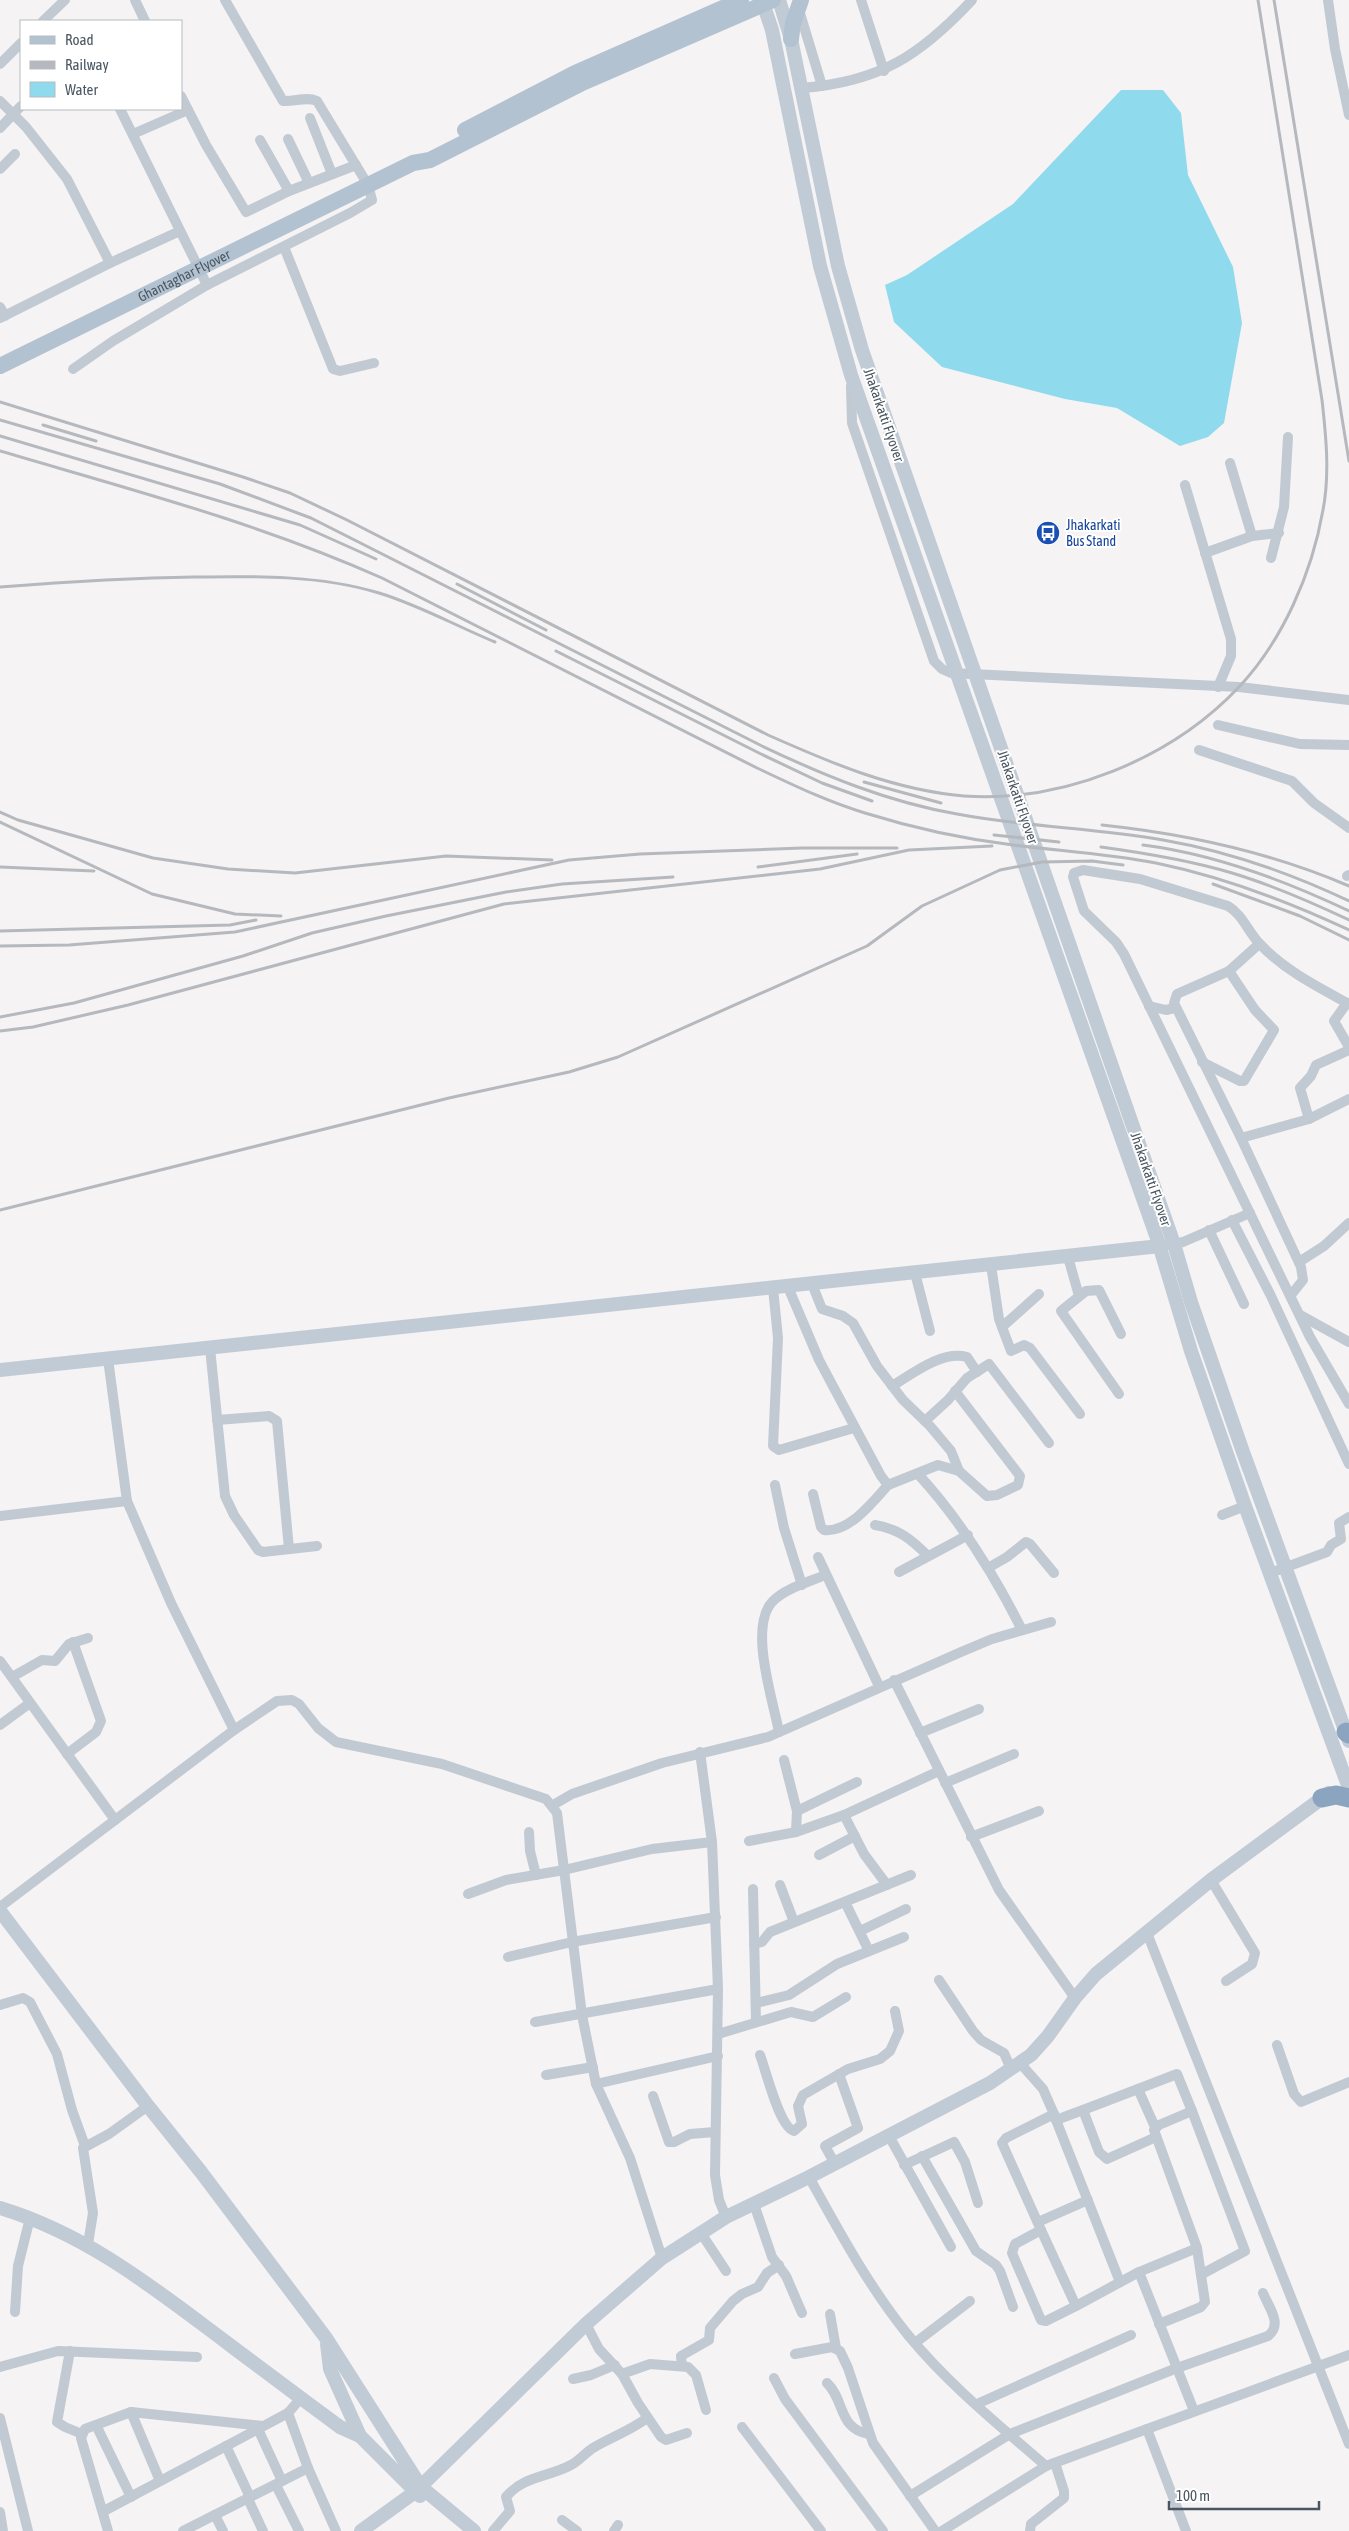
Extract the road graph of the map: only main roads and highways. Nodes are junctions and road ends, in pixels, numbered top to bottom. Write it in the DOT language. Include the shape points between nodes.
graph roads {
  1 [pos="779,0"];
  2 [pos="736,1"];
  3 [pos="766,2"];
  4 [pos="800,3"];
  5 [pos="792,39"];
  6 [pos="412,163"];
  7 [pos="0,366"];
  8 [pos="1160,1226"];
  9 [pos="1160,1246"];
  10 [pos="0,1370"];
  11 [pos="1348,1736"];
  12 [pos="1348,1789"];
  13 [pos="1322,1798"];
  14 [pos="0,1911"];
  15 [pos="0,2208"];
  16 [pos="326,2338"];
  17 [pos="342,2399"];
  18 [pos="369,2406"];
  19 [pos="326,2416"];
  20 [pos="350,2417"];
  21 [pos="360,2436"];
  22 [pos="395,2461"];
  23 [pos="418,2490"];
  24 [pos="361,2531"];
  25 [pos="462,2531"];
  26 [pos="474,2531"];
  1 -- 5 [label="main road, Jhakarkatti Flyover"];
  2 -- 6 [label="main road" via="575,73 426,150"];
  3 -- 6 [label="main road" via="580,84 430,160"];
  3 -- 8 [label="main road, Jhakarkatti Flyover" via="820,266 851,375"];
  4 -- 5 [label="main road"];
  5 -- 8 [label="main road, Jhakarkatti Flyover" via="836,257 862,350"];
  6 -- 7 [label="main road, Ghantaghar Flyover"];
  8 -- 9 [label="main road, Jhakarkatti Flyover"];
  8 -- 11 [label="main road, Jhakarkatti Flyover" via="1174,1244 1191,1302"];
  9 -- 10 [label="main road"];
  9 -- 12 [label="main road, Jhakarkatti Flyover" via="1191,1350 1245,1506"];
  12 -- 13 [label="highway"];
  13 -- 23 [label="main road" via="1211,1880 1096,1974 1032,2055 990,2082 889,2136 726,2218 662,2258 586,2324"];
  14 -- 16 [label="main road"];
  15 -- 19 [label="main road" via="88,2244 148,2283"];
  16 -- 17 [label="main road" via="330,2370"];
  16 -- 18 [label="main road"];
  17 -- 19 [label="main road"];
  17 -- 20 [label="main road"];
  18 -- 20 [label="main road"];
  18 -- 22 [label="main road"];
  19 -- 21 [label="main road"];
  20 -- 21 [label="main road"];
  21 -- 22 [label="main road"];
  22 -- 23 [label="main road"];
  23 -- 24 [label="main road"];
  23 -- 25 [label="main road"];
  23 -- 26 [label="main road"];
}
